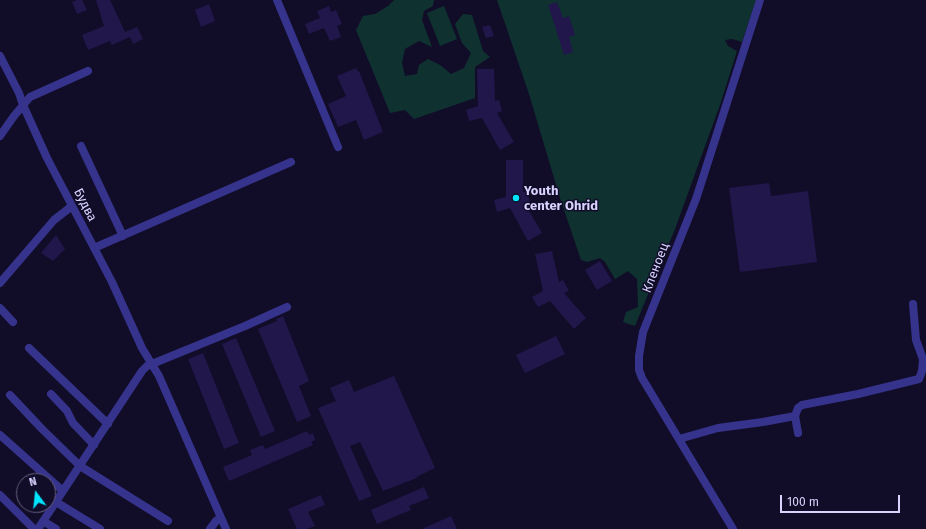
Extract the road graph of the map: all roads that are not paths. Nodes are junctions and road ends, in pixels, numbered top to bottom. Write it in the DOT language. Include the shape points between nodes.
graph roads {
  1 [pos="277,0"];
  2 [pos="760,0"];
  3 [pos="0,56"];
  4 [pos="88,71"];
  5 [pos="23,105"];
  6 [pos="0,136"];
  7 [pos="81,146"];
  8 [pos="338,147"];
  9 [pos="291,162"];
  10 [pos="72,206"];
  11 [pos="123,236"];
  12 [pos="94,248"];
  13 [pos="0,284"];
  14 [pos="913,304"];
  15 [pos="287,307"];
  16 [pos="0,308"];
  17 [pos="13,322"];
  18 [pos="29,348"];
  19 [pos="151,363"];
  20 [pos="51,394"];
  21 [pos="10,395"];
  22 [pos="795,416"];
  23 [pos="108,424"];
  24 [pos="798,433"];
  25 [pos="0,435"];
  26 [pos="679,439"];
  27 [pos="94,445"];
  28 [pos="80,466"];
  29 [pos="63,491"];
  30 [pos="0,495"];
  31 [pos="56,502"];
  32 [pos="48,513"];
  33 [pos="220,518"];
  34 [pos="43,521"];
  35 [pos="168,521"];
  36 [pos="34,529"];
  37 [pos="38,529"];
  38 [pos="56,529"];
  39 [pos="100,529"];
  40 [pos="210,529"];
  41 [pos="226,529"];
  42 [pos="733,529"];
  1 -- 8 [label="street"];
  2 -- 26 [label="street, Кленоец" via="696,199 644,332 639,356 639,370"];
  3 -- 5 [label="street, Будва"];
  4 -- 5 [label="street" via="30,98"];
  5 -- 6 [label="street"];
  5 -- 10 [label="street, Будва"];
  7 -- 11 [label="street"];
  9 -- 11 [label="street"];
  10 -- 12 [label="street, Будва"];
  10 -- 13 [label="street" via="54,220"];
  11 -- 12 [label="street"];
  12 -- 19 [label="street, Будва"];
  14 -- 22 [label="street" via="916,340 923,359 919,379 806,404 798,408"];
  15 -- 19 [label="street"];
  16 -- 17 [label="street"];
  18 -- 23 [label="street"];
  19 -- 23 [label="street" via="142,371"];
  19 -- 33 [label="street, Будва"];
  20 -- 27 [label="street"];
  21 -- 28 [label="street"];
  22 -- 24 [label="street"];
  22 -- 26 [label="street" via="718,428"];
  23 -- 27 [label="street"];
  25 -- 29 [label="street"];
  26 -- 42 [label="street, Кленоец"];
  27 -- 28 [label="street"];
  28 -- 29 [label="street"];
  28 -- 35 [label="street"];
  29 -- 31 [label="street"];
  30 -- 36 [label="street"];
  31 -- 39 [label="street"];
  32 -- 34 [label="street"];
  33 -- 40 [label="street"];
  33 -- 41 [label="street, Будва"];
  34 -- 37 [label="street"];
  34 -- 38 [label="street"];
}
